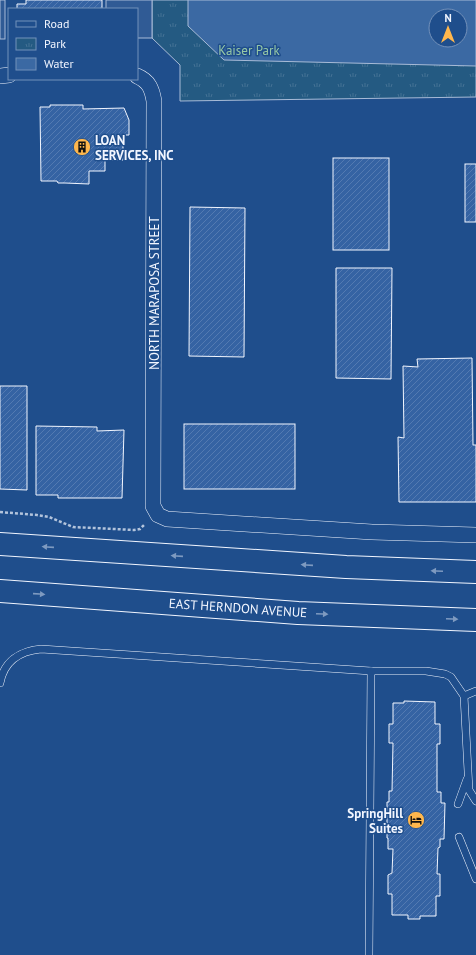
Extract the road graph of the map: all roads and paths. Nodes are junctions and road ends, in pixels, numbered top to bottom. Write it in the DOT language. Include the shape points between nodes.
graph roads {
  1 [pos="138,77"];
  2 [pos="0,512"];
  3 [pos="146,524"];
  4 [pos="476,535"];
  5 [pos="0,544"];
  6 [pos="476,572"];
  7 [pos="0,591"];
  8 [pos="476,620"];
  9 [pos="371,671"];
  10 [pos="2,672"];
  11 [pos="0,683"];
  12 [pos="476,691"];
  13 [pos="464,696"];
  14 [pos="468,776"];
  15 [pos="476,801"];
  16 [pos="458,804"];
  17 [pos="458,838"];
  18 [pos="476,879"];
  19 [pos="369,955"];
  1 -- 4 [label="street, NORTH MARAPOSA STREET" via="148,83 154,101 153,506 158,515 167,519 206,522 372,532"];
  2 -- 3 [label="path" via="37,515 73,527 134,530"];
  6 -- 5 [label="main road, one-way" via="346,567"];
  7 -- 8 [label="main road, EAST HERNDON AVENUE, one-way" via="298,613"];
  9 -- 10 [label="lane" via="41,649 30,650 15,657"];
  9 -- 13 [label="lane" via="426,671 445,674"];
  9 -- 19 [label="lane"];
  10 -- 11 [label="lane"];
  12 -- 13 [label="lane"];
  13 -- 14 [label="lane"];
  14 -- 15 [label="lane" via="469,790"];
  14 -- 16 [label="lane"];
  17 -- 18 [label="lane"];
}
